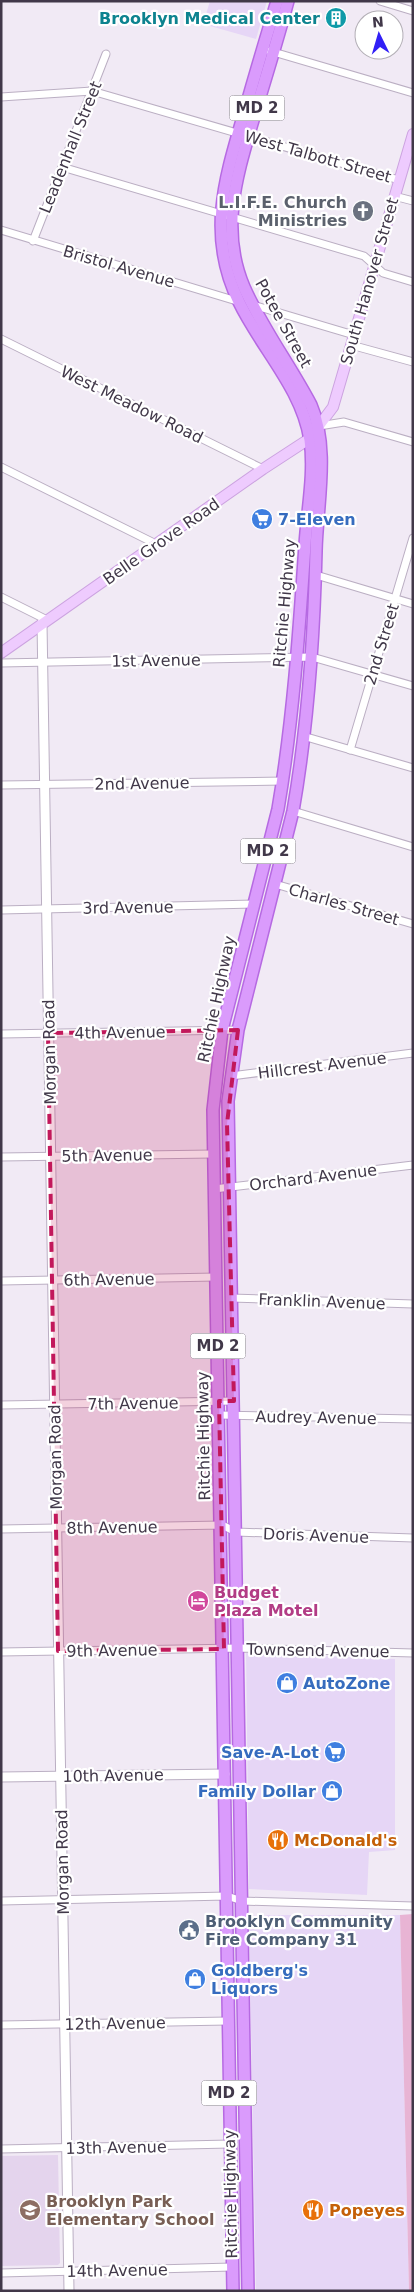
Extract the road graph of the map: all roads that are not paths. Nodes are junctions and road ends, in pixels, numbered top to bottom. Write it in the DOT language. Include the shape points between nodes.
graph roads {
  1 [pos="277,1"];
  2 [pos="288,1"];
  3 [pos="380,1"];
  4 [pos="413,11"];
  5 [pos="268,50"];
  6 [pos="106,54"];
  7 [pos="92,91"];
  8 [pos="413,94"];
  9 [pos="1,97"];
  10 [pos="413,134"];
  11 [pos="243,135"];
  12 [pos="62,167"];
  13 [pos="399,180"];
  14 [pos="394,196"];
  15 [pos="413,201"];
  16 [pos="225,215"];
  17 [pos="1,230"];
  18 [pos="32,241"];
  19 [pos="374,264"];
  20 [pos="413,282"];
  21 [pos="238,301"];
  22 [pos="253,305"];
  23 [pos="1,339"];
  24 [pos="352,340"];
  25 [pos="413,362"];
  26 [pos="302,411"];
  27 [pos="319,426"];
  28 [pos="309,439"];
  29 [pos="413,442"];
  30 [pos="1,467"];
  31 [pos="263,469"];
  32 [pos="413,538"];
  33 [pos="156,544"];
  34 [pos="316,575"];
  35 [pos="1,597"];
  36 [pos="395,598"];
  37 [pos="413,604"];
  38 [pos="44,622"];
  39 [pos="1,653"];
  40 [pos="296,657"];
  41 [pos="312,657"];
  42 [pos="42,662"];
  43 [pos="1,663"];
  44 [pos="372,674"];
  45 [pos="413,686"];
  46 [pos="303,736"];
  47 [pos="350,750"];
  48 [pos="413,768"];
  49 [pos="283,781"];
  50 [pos="1,785"];
  51 [pos="44,785"];
  52 [pos="293,811"];
  53 [pos="413,847"];
  54 [pos="275,884"];
  55 [pos="254,904"];
  56 [pos="46,909"];
  57 [pos="1,910"];
  58 [pos="413,924"];
  59 [pos="222,1030"];
  60 [pos="238,1030"];
  61 [pos="48,1033"];
  62 [pos="1,1034"];
  63 [pos="413,1053"];
  64 [pos="231,1076"];
  65 [pos="213,1154"];
  66 [pos="50,1156"];
  67 [pos="1,1157"];
  68 [pos="413,1165"];
  69 [pos="229,1188"];
  70 [pos="214,1189"];
  71 [pos="216,1277"];
  72 [pos="52,1280"];
  73 [pos="1,1281"];
  74 [pos="231,1298"];
  75 [pos="413,1304"];
  76 [pos="234,1401"];
  77 [pos="219,1402"];
  78 [pos="54,1404"];
  79 [pos="1,1405"];
  80 [pos="219,1415"];
  81 [pos="234,1415"];
  82 [pos="413,1419"];
  83 [pos="222,1525"];
  84 [pos="56,1528"];
  85 [pos="1,1529"];
  86 [pos="236,1532"];
  87 [pos="413,1538"];
  88 [pos="238,1648"];
  89 [pos="224,1649"];
  90 [pos="58,1651"];
  91 [pos="1,1652"];
  92 [pos="413,1653"];
  93 [pos="225,1774"];
  94 [pos="60,1776"];
  95 [pos="1,1777"];
  96 [pos="227,1896"];
  97 [pos="62,1899"];
  98 [pos="1,1901"];
  99 [pos="242,1901"];
  100 [pos="413,1906"];
  101 [pos="228,2020"];
  102 [pos="64,2024"];
  103 [pos="1,2025"];
  104 [pos="230,2144"];
  105 [pos="66,2148"];
  106 [pos="1,2149"];
  107 [pos="232,2268"];
  108 [pos="68,2271"];
  109 [pos="1,2273"];
  110 [pos="69,2291"];
  111 [pos="232,2291"];
  112 [pos="248,2291"];
  1 -- 5 [label="main road, Potee Street / MD 2"];
  2 -- 5 [label="main road, Potee Street / MD 2"];
  3 -- 4 [label="street"];
  5 -- 8 [label="street"];
  5 -- 11 [label="main road, Potee Street / MD 2"];
  6 -- 7 [label="street, Leadenhall Street"];
  7 -- 9 [label="street, West Talbott Street"];
  7 -- 11 [label="street, West Talbott Street"];
  7 -- 12 [label="street, Leadenhall Street"];
  10 -- 13 [label="main road, South Hanover Street"];
  11 -- 13 [label="street, West Talbott Street"];
  11 -- 16 [label="main road, Potee Street / MD 2" via="234,190"];
  12 -- 16 [label="street"];
  12 -- 18 [label="street, Leadenhall Street"];
  13 -- 14 [label="main road, South Hanover Street"];
  14 -- 15 [label="street"];
  14 -- 19 [label="main road, South Hanover Street"];
  16 -- 19 [label="street" via="364,256"];
  16 -- 21 [label="main road, Potee Street / MD 2" via="222,248"];
  16 -- 22 [label="main road, Potee Street / MD 2" via="237,267"];
  17 -- 18 [label="street, Bristol Avenue"];
  18 -- 21 [label="street, Bristol Avenue"];
  19 -- 20 [label="street" via="383,273"];
  19 -- 24 [label="main road, South Hanover Street"];
  21 -- 22 [label="street, Bristol Avenue"];
  21 -- 26 [label="main road, Potee Street / MD 2"];
  22 -- 24 [label="street, Bristol Avenue"];
  22 -- 27 [label="main road, Potee Street / MD 2" via="303,388"];
  23 -- 31 [label="street, West Meadow Road"];
  24 -- 25 [label="street, Bristol Avenue"];
  24 -- 27 [label="main road, South Hanover Street" via="332,407"];
  26 -- 28 [label="main road, Ritchie Highway / MD 2"];
  27 -- 28 [label="main road, Belle Grove Road"];
  27 -- 29 [label="street" via="344,422"];
  27 -- 34 [label="main road, Ritchie Highway / MD 2"];
  28 -- 31 [label="main road, Belle Grove Road"];
  28 -- 40 [label="main road, Ritchie Highway / MD 2"];
  30 -- 33 [label="street"];
  31 -- 33 [label="main road, Belle Grove Road"];
  32 -- 36 [label="street, 2nd Street"];
  33 -- 38 [label="main road, Belle Grove Road"];
  34 -- 36 [label="street"];
  34 -- 41 [label="main road, Ritchie Highway / MD 2"];
  35 -- 38 [label="street"];
  36 -- 37 [label="street"];
  36 -- 44 [label="street, 2nd Street"];
  38 -- 39 [label="main road, Belle Grove Road"];
  38 -- 42 [label="street, Morgan Road"];
  40 -- 41 [label="street, 1st Avenue"];
  40 -- 42 [label="street, 1st Avenue"];
  40 -- 49 [label="main road, Ritchie Highway / MD 2"];
  41 -- 44 [label="street, 1st Avenue"];
  41 -- 46 [label="main road, Ritchie Highway / MD 2"];
  42 -- 43 [label="street, 1st Avenue"];
  42 -- 51 [label="street, Morgan Road"];
  44 -- 45 [label="street, 1st Avenue"];
  44 -- 47 [label="street, 2nd Street"];
  46 -- 47 [label="street"];
  46 -- 52 [label="main road, Ritchie Highway / MD 2"];
  47 -- 48 [label="street"];
  49 -- 51 [label="street, 2nd Avenue"];
  49 -- 55 [label="main road, Ritchie Highway / MD 2"];
  50 -- 51 [label="street, 2nd Avenue"];
  51 -- 56 [label="street, Morgan Road"];
  52 -- 53 [label="street"];
  52 -- 54 [label="main road, Ritchie Highway / MD 2"];
  54 -- 58 [label="street, Charles Street"];
  54 -- 60 [label="main road, Ritchie Highway / MD 2"];
  55 -- 56 [label="street, 3rd Avenue"];
  55 -- 59 [label="main road, Ritchie Highway / MD 2"];
  56 -- 57 [label="street, 3rd Avenue"];
  56 -- 61 [label="street, Morgan Road"];
  59 -- 60 [label="street, 4th Avenue"];
  59 -- 61 [label="street, 4th Avenue"];
  59 -- 65 [label="main road, Ritchie Highway / MD 2" via="213,1110"];
  60 -- 64 [label="main road, Ritchie Highway / MD 2"];
  61 -- 62 [label="street, 4th Avenue"];
  61 -- 66 [label="street, Morgan Road"];
  63 -- 64 [label="street, Hillcrest Avenue"];
  64 -- 69 [label="main road, Ritchie Highway / MD 2" via="227,1124"];
  65 -- 66 [label="street, 5th Avenue"];
  65 -- 70 [label="main road, Ritchie Highway / MD 2"];
  66 -- 67 [label="street, 5th Avenue"];
  66 -- 72 [label="street, Morgan Road"];
  68 -- 69 [label="street, Orchard Avenue"];
  69 -- 70 [label="street, Orchard Avenue"];
  69 -- 74 [label="main road, Ritchie Highway / MD 2"];
  70 -- 71 [label="main road, Ritchie Highway / MD 2"];
  71 -- 72 [label="street, 6th Avenue"];
  71 -- 77 [label="main road, Ritchie Highway / MD 2"];
  72 -- 73 [label="street, 6th Avenue"];
  72 -- 78 [label="street, Morgan Road"];
  74 -- 75 [label="street, Franklin Avenue"];
  74 -- 76 [label="main road, Ritchie Highway / MD 2"];
  76 -- 77 [label="street, 7th Avenue"];
  76 -- 81 [label="main road, Ritchie Highway / MD 2"];
  77 -- 78 [label="street, 7th Avenue"];
  77 -- 80 [label="main road, Ritchie Highway / MD 2"];
  78 -- 79 [label="street, 7th Avenue"];
  78 -- 84 [label="street, Morgan Road"];
  80 -- 81 [label="street, Audrey Avenue"];
  80 -- 83 [label="main road, Ritchie Highway / MD 2"];
  81 -- 82 [label="street, Audrey Avenue"];
  81 -- 86 [label="main road, Ritchie Highway / MD 2"];
  83 -- 84 [label="street, 8th Avenue"];
  83 -- 86 [label="street, Doris Avenue"];
  83 -- 89 [label="main road, Ritchie Highway / MD 2"];
  84 -- 85 [label="street, 8th Avenue"];
  84 -- 90 [label="street, Morgan Road"];
  86 -- 87 [label="street, Doris Avenue"];
  86 -- 88 [label="main road, Ritchie Highway / MD 2"];
  88 -- 89 [label="street, Townsend Avenue"];
  88 -- 92 [label="street, Townsend Avenue"];
  88 -- 99 [label="main road, Ritchie Highway / MD 2"];
  89 -- 90 [label="street, 9th Avenue"];
  89 -- 93 [label="main road, Ritchie Highway / MD 2"];
  90 -- 91 [label="street, 9th Avenue"];
  90 -- 94 [label="street, Morgan Road"];
  93 -- 94 [label="street, 10th Avenue"];
  93 -- 96 [label="main road, Ritchie Highway / MD 2"];
  94 -- 95 [label="street, 10th Avenue"];
  94 -- 97 [label="street, Morgan Road"];
  96 -- 97 [label="street"];
  96 -- 99 [label="street"];
  96 -- 101 [label="main road, Ritchie Highway / MD 2"];
  97 -- 98 [label="street"];
  97 -- 102 [label="street, Morgan Road"];
  99 -- 100 [label="street"];
  99 -- 112 [label="main road, Ritchie Highway / MD 2"];
  101 -- 102 [label="street, 12th Avenue"];
  101 -- 104 [label="main road, Ritchie Highway / MD 2"];
  102 -- 103 [label="street, 12th Avenue"];
  102 -- 105 [label="street, Morgan Road"];
  104 -- 105 [label="street, 13th Avenue"];
  104 -- 107 [label="main road, Ritchie Highway / MD 2"];
  105 -- 106 [label="street, 13th Avenue"];
  105 -- 108 [label="street, Morgan Road"];
  107 -- 108 [label="street, 14th Avenue"];
  107 -- 111 [label="main road, Ritchie Highway / MD 2"];
  108 -- 109 [label="street, 14th Avenue"];
  108 -- 110 [label="street, Morgan Road"];
}
